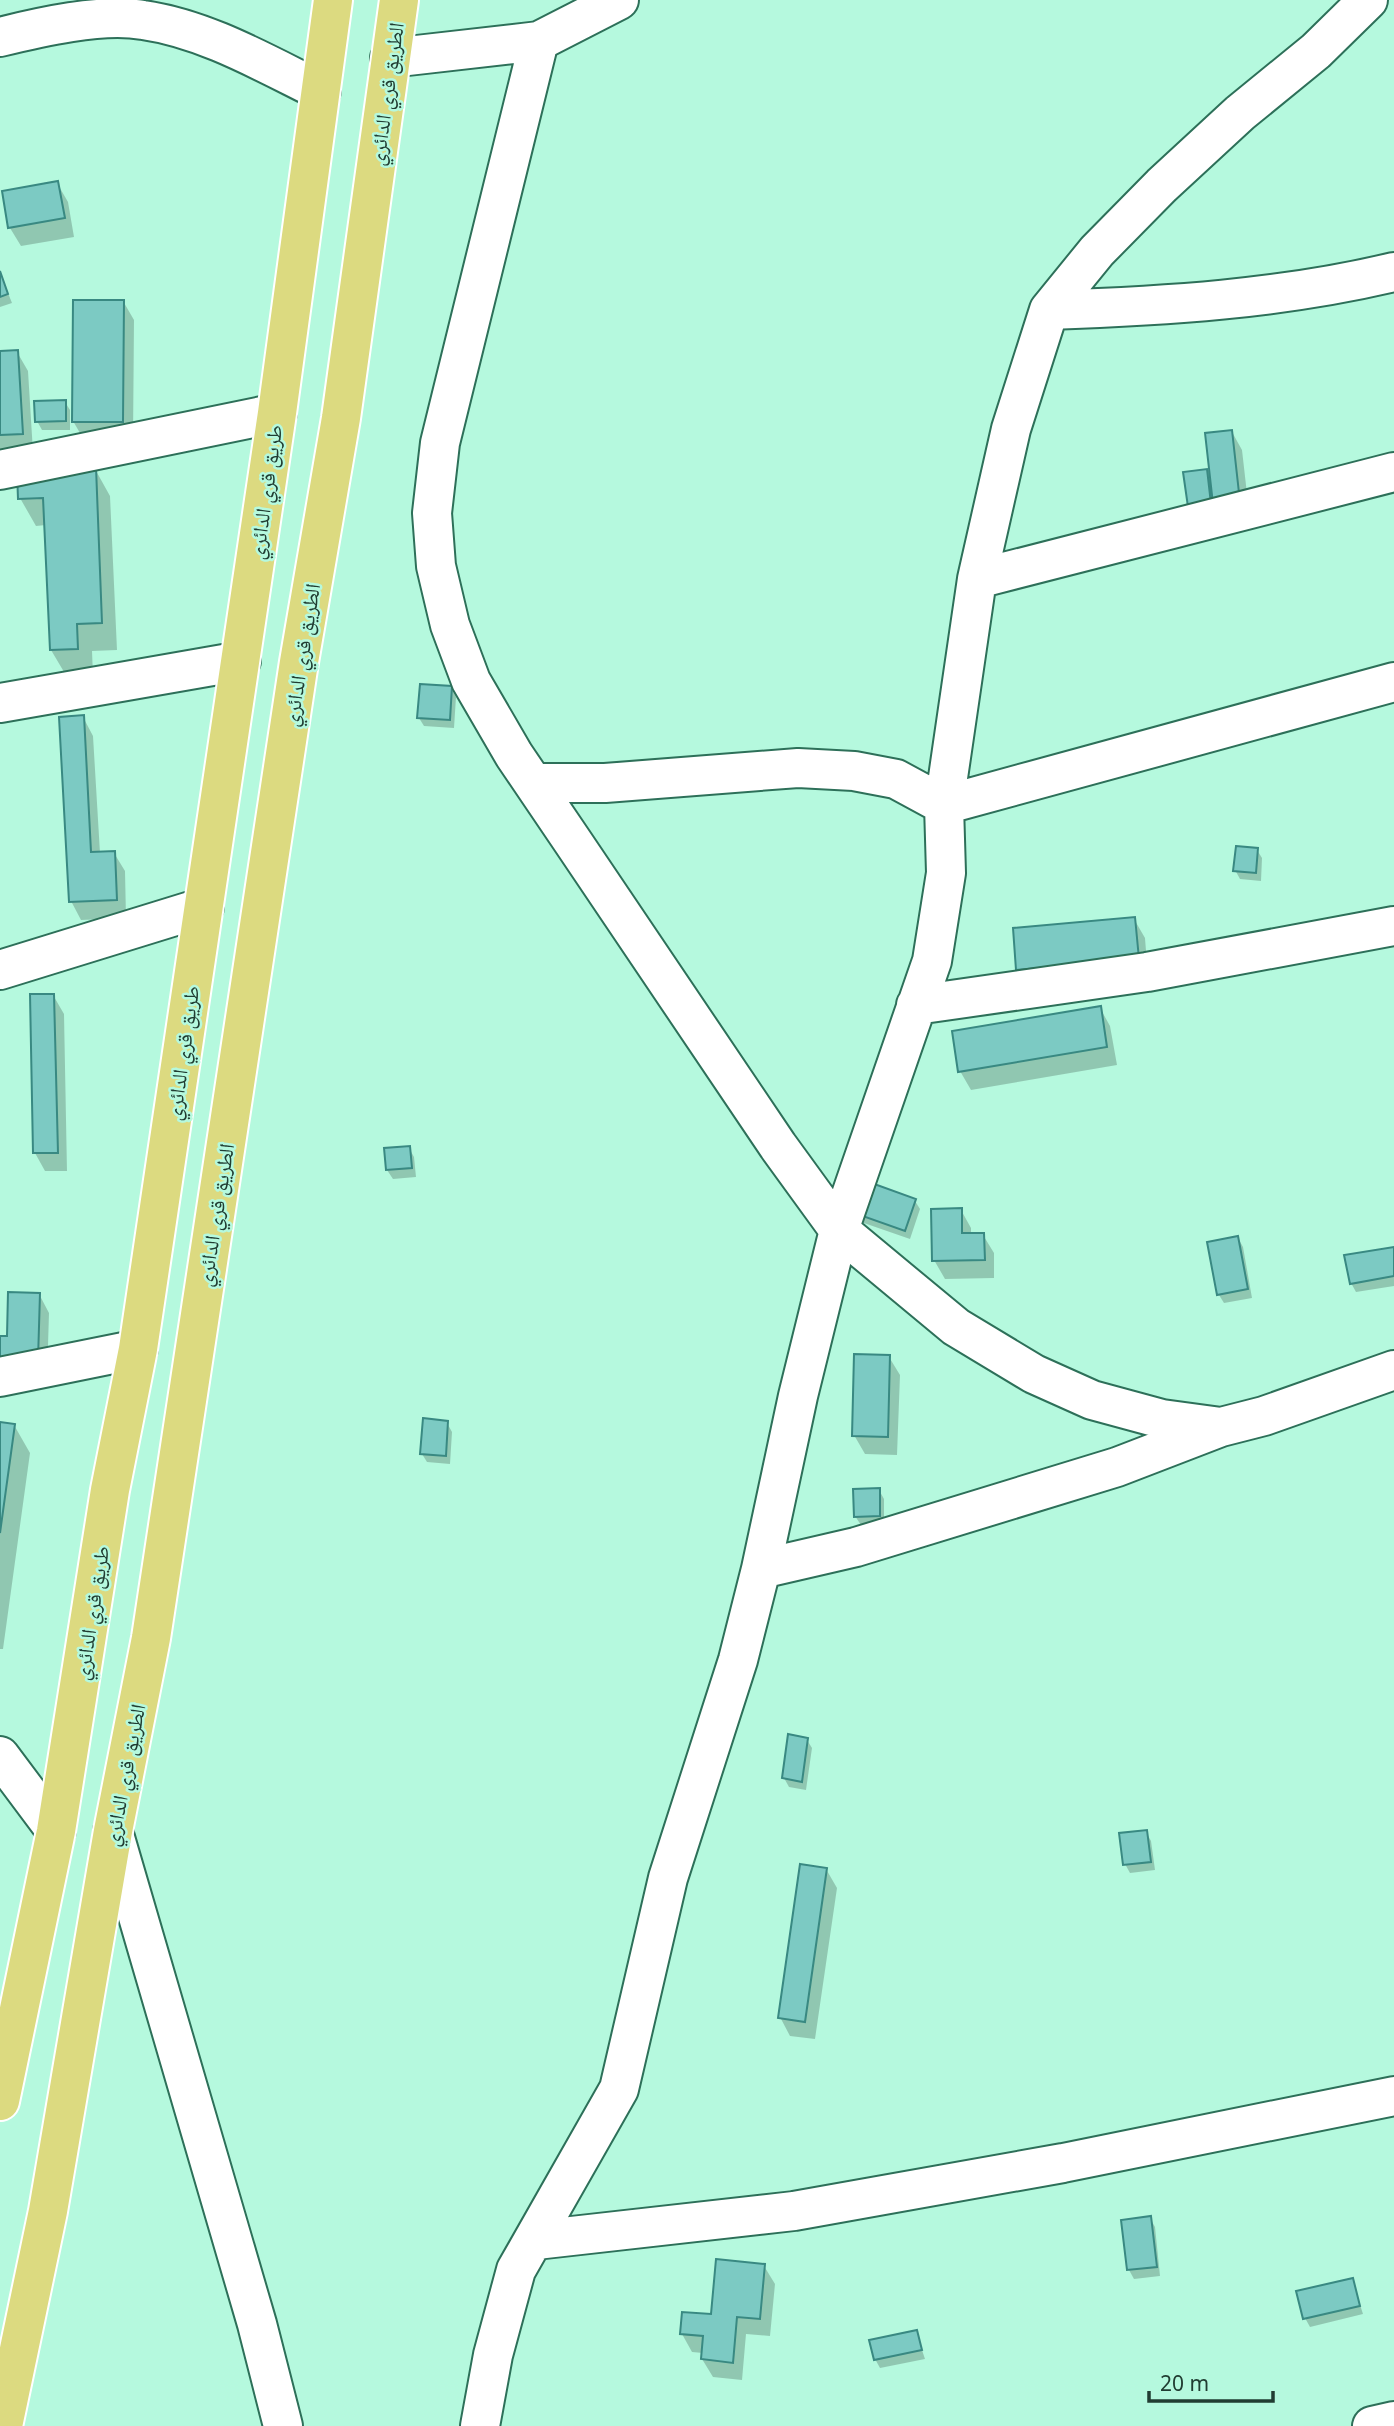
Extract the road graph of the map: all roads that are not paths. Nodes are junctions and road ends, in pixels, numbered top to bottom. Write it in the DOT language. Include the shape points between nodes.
graph roads {
  1 [pos="333,0"];
  2 [pos="399,0"];
  3 [pos="619,0"];
  4 [pos="1368,0"];
  5 [pos="0,37"];
  6 [pos="539,41"];
  7 [pos="390,58"];
  8 [pos="321,91"];
  9 [pos="1394,272"];
  10 [pos="1049,310"];
  11 [pos="277,413"];
  12 [pos="0,470"];
  13 [pos="1394,472"];
  14 [pos="977,579"];
  15 [pos="241,661"];
  16 [pos="1394,682"];
  17 [pos="0,703"];
  18 [pos="534,783"];
  19 [pos="944,805"];
  20 [pos="204,907"];
  21 [pos="1394,926"];
  22 [pos="0,970"];
  23 [pos="916,1005"];
  24 [pos="839,1230"];
  25 [pos="138,1349"];
  26 [pos="1394,1370"];
  27 [pos="0,1377"];
  28 [pos="1221,1427"];
  29 [pos="761,1569"];
  30 [pos="0,1756"];
  31 [pos="56,1831"];
  32 [pos="113,1831"];
  33 [pos="1,2089"];
  34 [pos="1394,2096"];
  35 [pos="536,2240"];
  36 [pos="1394,2421"];
  37 [pos="3,2426"];
  38 [pos="283,2426"];
  39 [pos="480,2426"];
  40 [pos="1372,2426"];
  1 -- 8 [label="highway, طريق قري الدائري"];
  2 -- 7 [label="highway, الطريق قري الدائري"];
  3 -- 6 [label="street"];
  4 -- 10 [label="street" via="1162,185 1097,251"];
  5 -- 8 [label="street" via="61,23 141,19 220,41"];
  6 -- 7 [label="street"];
  6 -- 18 [label="street" via="440,443 432,513 436,566 450,625 471,681"];
  7 -- 32 [label="highway, الطريق قري الدائري" via="341,418 299,662 151,1638"];
  8 -- 11 [label="highway, طريق قري الدائري"];
  9 -- 10 [label="street" via="1240,298"];
  10 -- 14 [label="street" via="1012,429"];
  11 -- 12 [label="street"];
  11 -- 15 [label="highway, طريق قري الدائري"];
  13 -- 14 [label="street"];
  14 -- 19 [label="street"];
  15 -- 17 [label="street"];
  15 -- 20 [label="highway, طريق قري الدائري"];
  16 -- 19 [label="street"];
  18 -- 19 [label="street" via="618,783 799,768 896,779"];
  18 -- 24 [label="street"];
  19 -- 23 [label="street" via="946,873 941,915 932,961"];
  20 -- 22 [label="street"];
  20 -- 25 [label="highway, طريق قري الدائري"];
  21 -- 23 [label="street" via="1147,972"];
  23 -- 24 [label="street"];
  24 -- 28 [label="street" via="956,1327 1034,1374 1092,1401 1162,1419"];
  24 -- 29 [label="street"];
  25 -- 27 [label="street"];
  25 -- 31 [label="highway, طريق قري الدائري" via="110,1490"];
  26 -- 28 [label="street"];
  28 -- 29 [label="street" via="1117,1467 982,1510"];
  29 -- 35 [label="street" via="738,1660 668,1878 619,2089"];
  30 -- 31 [label="street"];
  31 -- 33 [label="highway, طريق قري الدائري"];
  32 -- 37 [label="highway, الطريق قري الدائري" via="48,2211"];
  32 -- 38 [label="street"];
  34 -- 35 [label="street" via="794,2211"];
  35 -- 39 [label="street" via="516,2270"];
  36 -- 40 [label="street"];
}
